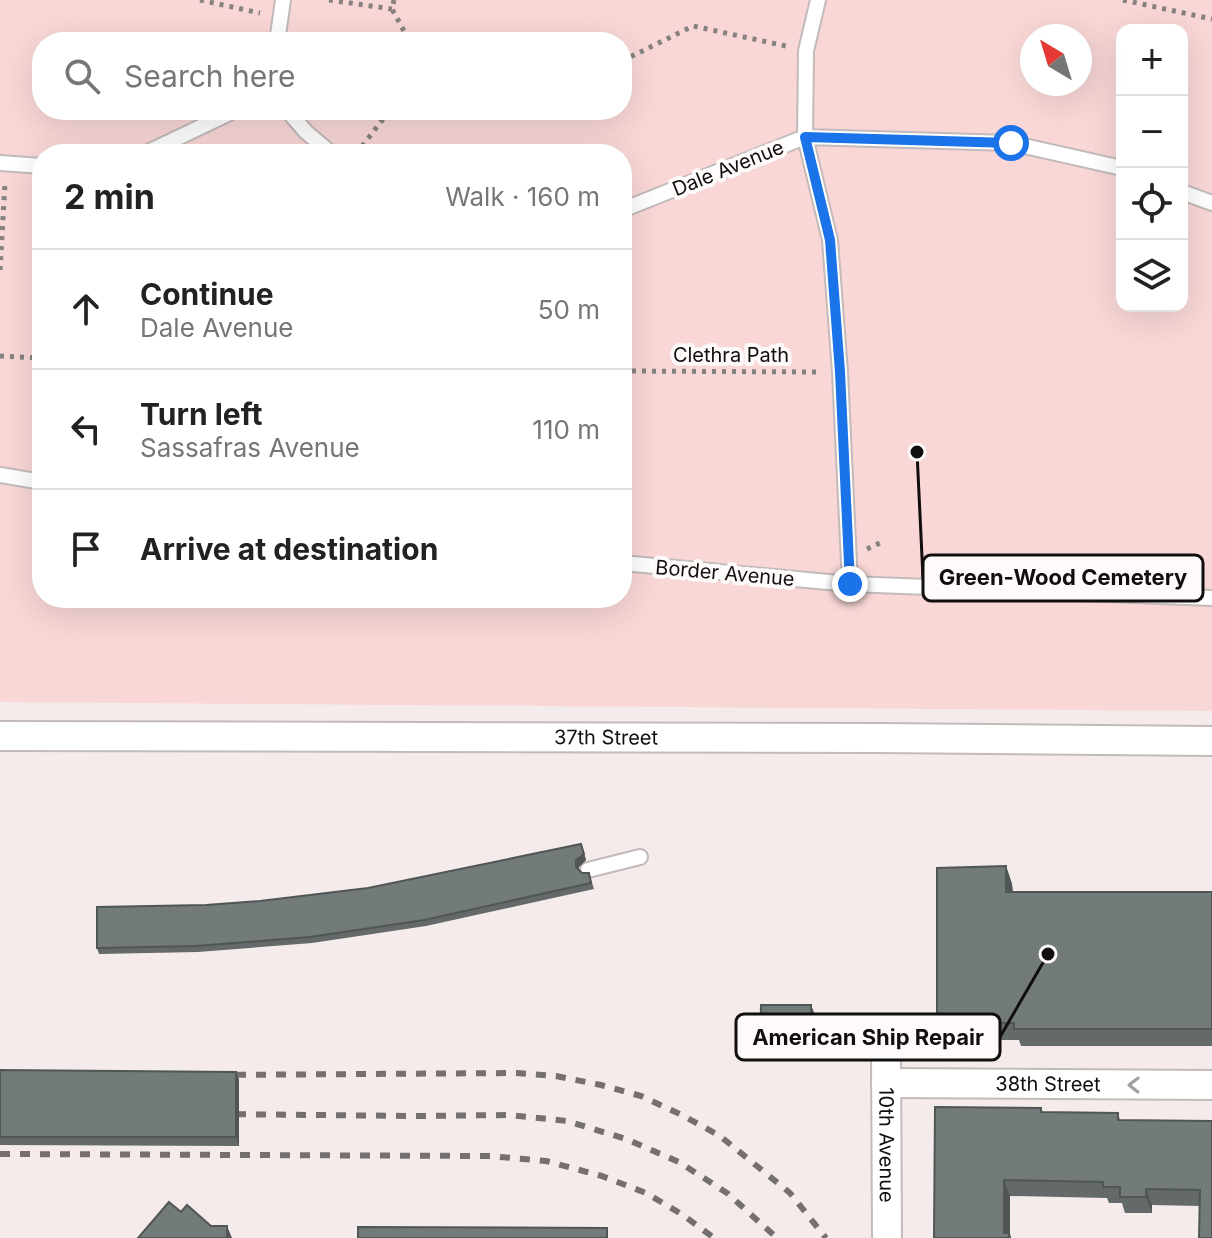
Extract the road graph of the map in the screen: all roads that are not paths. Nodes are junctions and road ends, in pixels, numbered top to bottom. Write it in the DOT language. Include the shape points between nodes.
graph roads {
  1 [pos="283,0"];
  2 [pos="818,0"];
  3 [pos="279,32"];
  4 [pos="215,120"];
  5 [pos="296,120"];
  6 [pos="805,137"];
  7 [pos="165,144"];
  8 [pos="320,144"];
  9 [pos="3,164"];
  10 [pos="32,165"];
  11 [pos="1116,167"];
  12 [pos="1188,194"];
  13 [pos="1212,203"];
  14 [pos="632,206"];
  15 [pos="0,475"];
  16 [pos="32,480"];
  17 [pos="632,564"];
  18 [pos="850,584"];
  19 [pos="1212,598"];
  20 [pos="0,736"];
  21 [pos="1212,741"];
  22 [pos="640,857"];
  23 [pos="588,870"];
  24 [pos="886,1051"];
  25 [pos="886,1083"];
  26 [pos="1212,1085"];
  27 [pos="887,1238"];
  1 -- 3 [label="lane"];
  2 -- 6 [label="lane" via="806,51"];
  4 -- 7 [label="lane"];
  5 -- 8 [label="lane"];
  6 -- 11 [label="lane, Dale Avenue" via="1011,143"];
  6 -- 14 [label="lane, Dale Avenue"];
  6 -- 18 [label="lane" via="830,240"];
  9 -- 10 [label="lane"];
  12 -- 13 [label="lane"];
  15 -- 16 [label="lane"];
  17 -- 18 [label="lane, Border Avenue"];
  18 -- 19 [label="lane, Border Avenue"];
  20 -- 21 [label="street, 37th Street"];
  22 -- 23 [label="lane"];
  24 -- 25 [label="street, 10th Avenue"];
  26 -- 25 [label="street, 38th Street, one-way"];
  25 -- 27 [label="street, 10th Avenue"];
}
